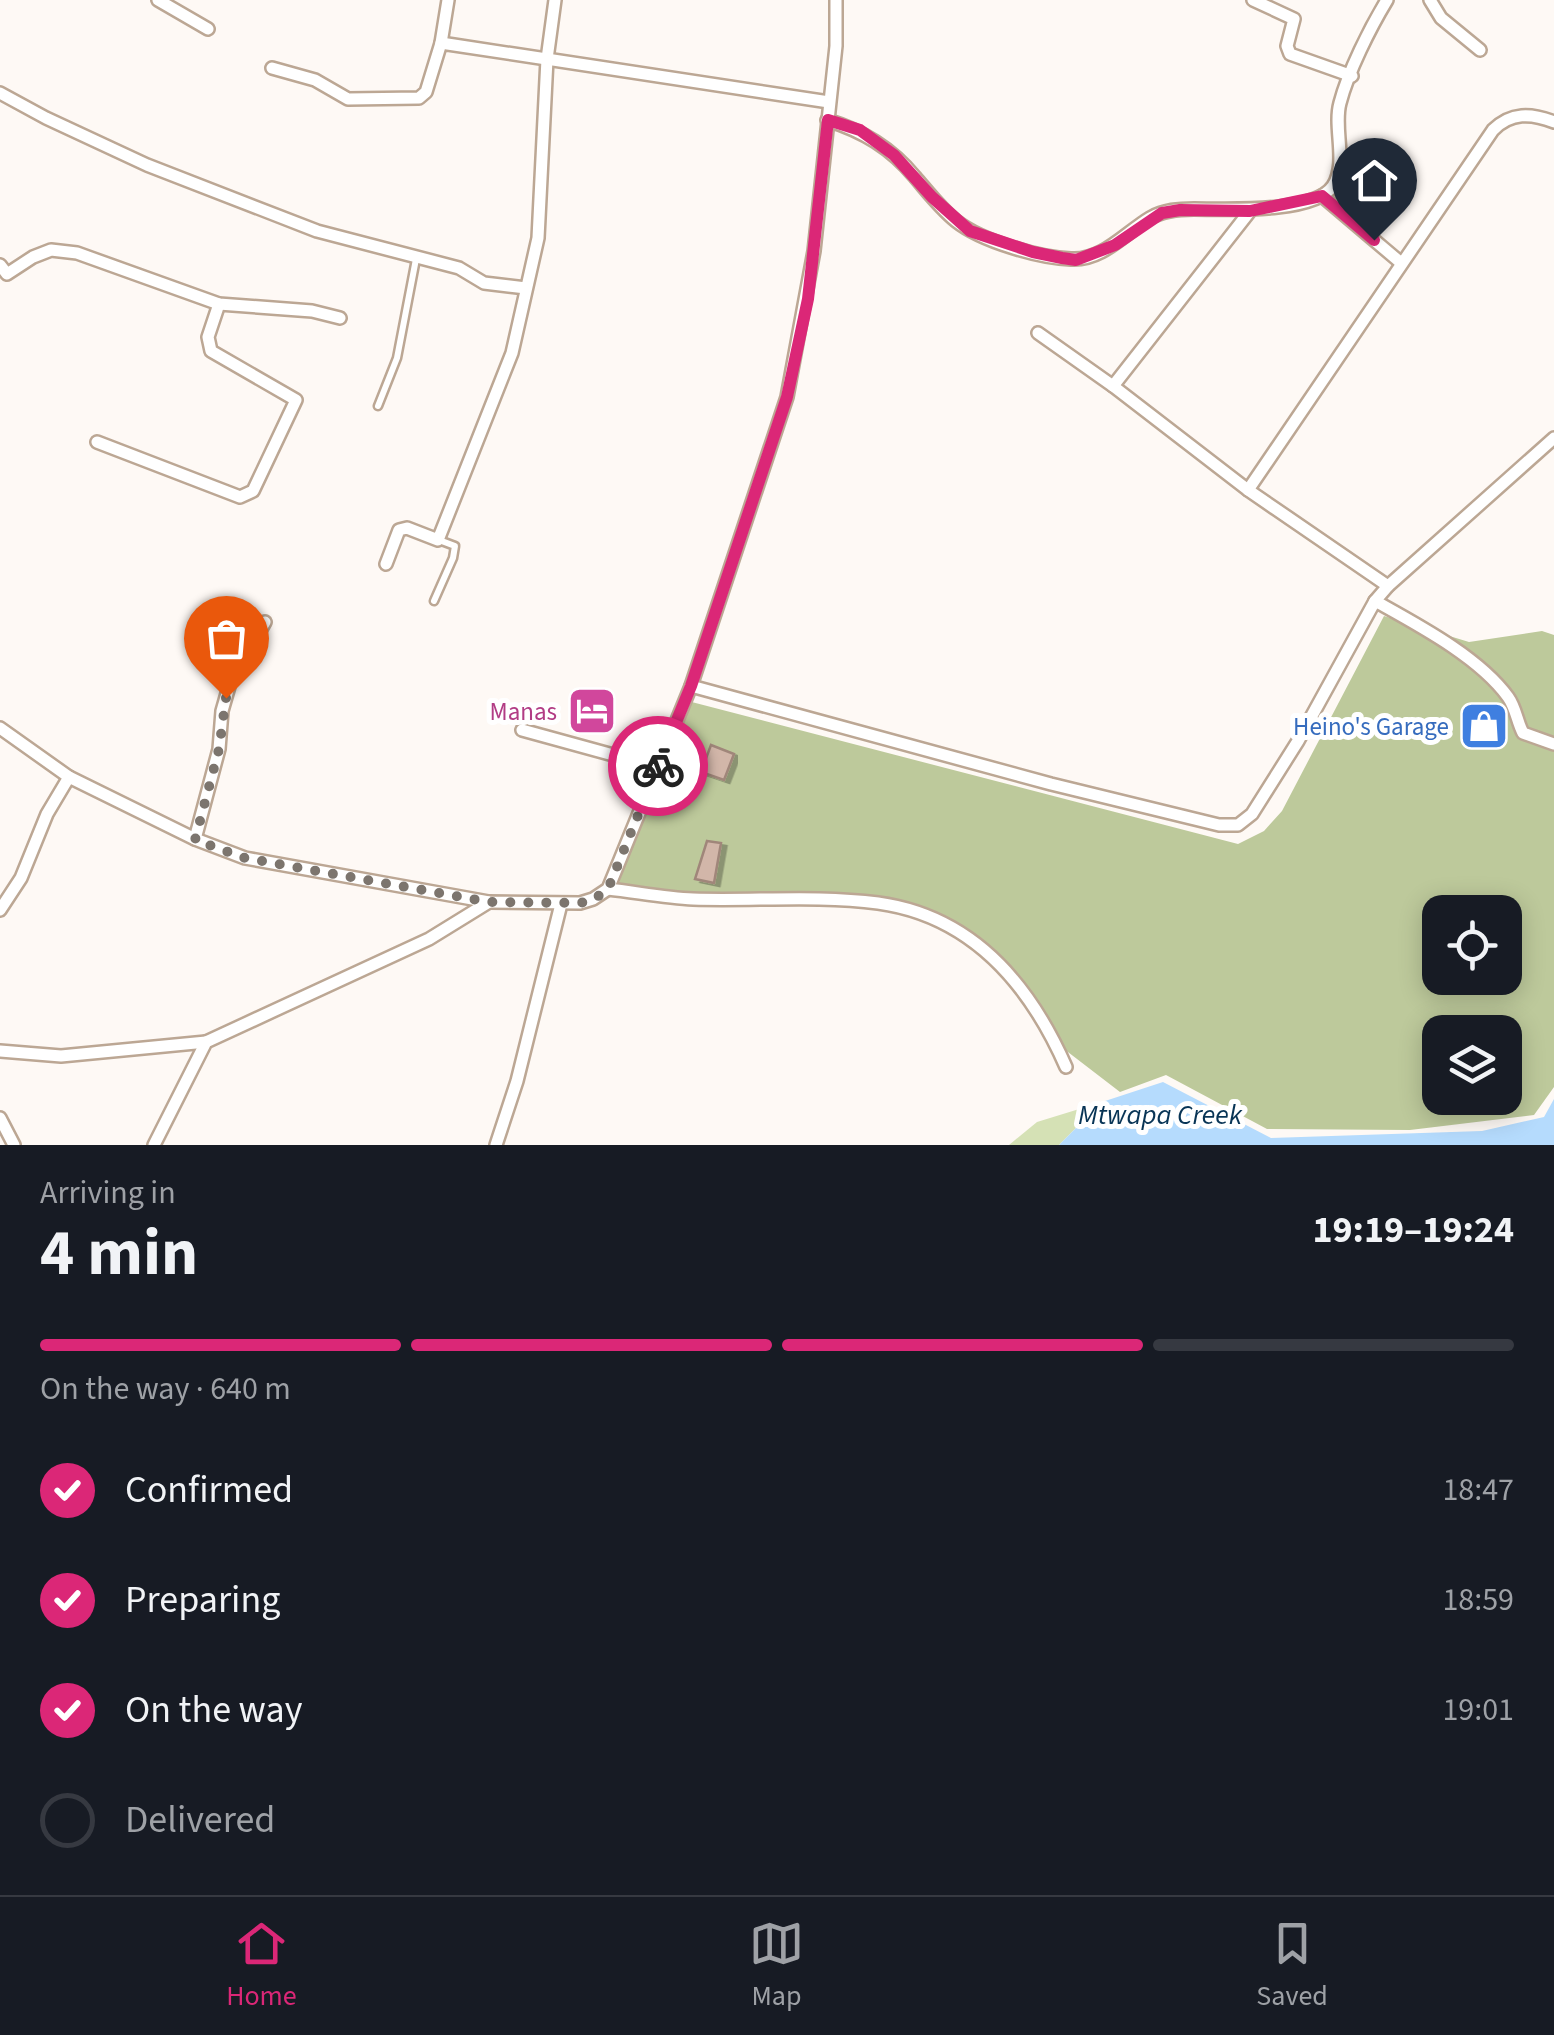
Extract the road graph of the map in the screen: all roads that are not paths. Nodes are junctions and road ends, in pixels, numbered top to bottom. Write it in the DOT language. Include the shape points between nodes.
graph roads {
  1 [pos="158,0"];
  2 [pos="448,0"];
  3 [pos="555,0"];
  4 [pos="836,0"];
  5 [pos="1254,0"];
  6 [pos="1387,0"];
  7 [pos="1430,0"];
  8 [pos="208,29"];
  9 [pos="441,43"];
  10 [pos="1480,50"];
  11 [pos="547,59"];
  12 [pos="272,68"];
  13 [pos="1352,76"];
  14 [pos="0,93"];
  15 [pos="829,102"];
  16 [pos="828,120"];
  17 [pos="1554,122"];
  18 [pos="1322,196"];
  19 [pos="1250,211"];
  20 [pos="416,259"];
  21 [pos="1400,262"];
  22 [pos="2,272"];
  23 [pos="526,288"];
  24 [pos="218,304"];
  25 [pos="340,318"];
  26 [pos="1038,334"];
  27 [pos="1113,386"];
  28 [pos="378,406"];
  29 [pos="1554,438"];
  30 [pos="97,442"];
  31 [pos="1248,490"];
  32 [pos="438,540"];
  33 [pos="386,564"];
  34 [pos="1388,586"];
  35 [pos="434,601"];
  36 [pos="1376,601"];
  37 [pos="265,622"];
  38 [pos="691,686"];
  39 [pos="0,728"];
  40 [pos="522,730"];
  41 [pos="1554,744"];
  42 [pos="657,767"];
  43 [pos="69,777"];
  44 [pos="195,840"];
  45 [pos="608,889"];
  46 [pos="489,902"];
  47 [pos="561,904"];
  48 [pos="0,910"];
  49 [pos="206,1042"];
  50 [pos="0,1051"];
  51 [pos="1066,1067"];
  52 [pos="0,1118"];
  53 [pos="14,1145"];
  54 [pos="154,1145"];
  55 [pos="496,1145"];
  1 -- 8 [label="street"];
  2 -- 9 [label="street"];
  3 -- 11 [label="street"];
  4 -- 15 [label="street"];
  5 -- 13 [label="street" via="1294,19 1290,54"];
  6 -- 13 [label="street"];
  7 -- 10 [label="street"];
  9 -- 11 [label="street"];
  9 -- 12 [label="street" via="419,98 348,98"];
  11 -- 15 [label="street"];
  11 -- 23 [label="street" via="538,238"];
  13 -- 18 [label="street" via="1339,105 1336,179"];
  14 -- 20 [label="street" via="147,165 317,230"];
  15 -- 16 [label="street"];
  16 -- 19 [label="street" via="860,130 894,155 970,231 1033,252 1076,260 1115,245 1162,213"];
  16 -- 38 [label="street" via="795,364"];
  17 -- 21 [label="street" via="1529,115 1501,122"];
  18 -- 19 [label="street"];
  18 -- 21 [label="street"];
  19 -- 27 [label="street"];
  20 -- 23 [label="street" via="459,268 484,283"];
  20 -- 28 [label="lane" via="397,358"];
  21 -- 31 [label="street"];
  22 -- 24 [label="street" via="52,250 77,253"];
  23 -- 32 [label="street" via="512,353"];
  24 -- 25 [label="street"];
  24 -- 30 [label="street" via="208,337 211,352 296,400 254,491 240,498"];
  26 -- 27 [label="street"];
  27 -- 31 [label="street"];
  29 -- 34 [label="street"];
  31 -- 34 [label="street"];
  32 -- 33 [label="street" via="400,530"];
  32 -- 35 [label="lane" via="455,546"];
  34 -- 36 [label="street"];
  36 -- 38 [label="street" via="1252,814 1229,826"];
  36 -- 41 [label="street" via="1482,671 1508,697 1523,733"];
  37 -- 44 [label="street" via="230,683"];
  38 -- 42 [label="street"];
  39 -- 43 [label="street"];
  40 -- 42 [label="street"];
  42 -- 45 [label="street"];
  43 -- 44 [label="street"];
  43 -- 48 [label="street"];
  44 -- 46 [label="street" via="245,858"];
  45 -- 47 [label="street" via="593,900"];
  45 -- 51 [label="street" via="881,903 929,918 1010,972 1047,1023"];
  46 -- 47 [label="street"];
  46 -- 49 [label="street" via="443,932"];
  47 -- 55 [label="street"];
  49 -- 50 [label="street" via="60,1056"];
  49 -- 54 [label="street"];
  52 -- 53 [label="street"];
}
